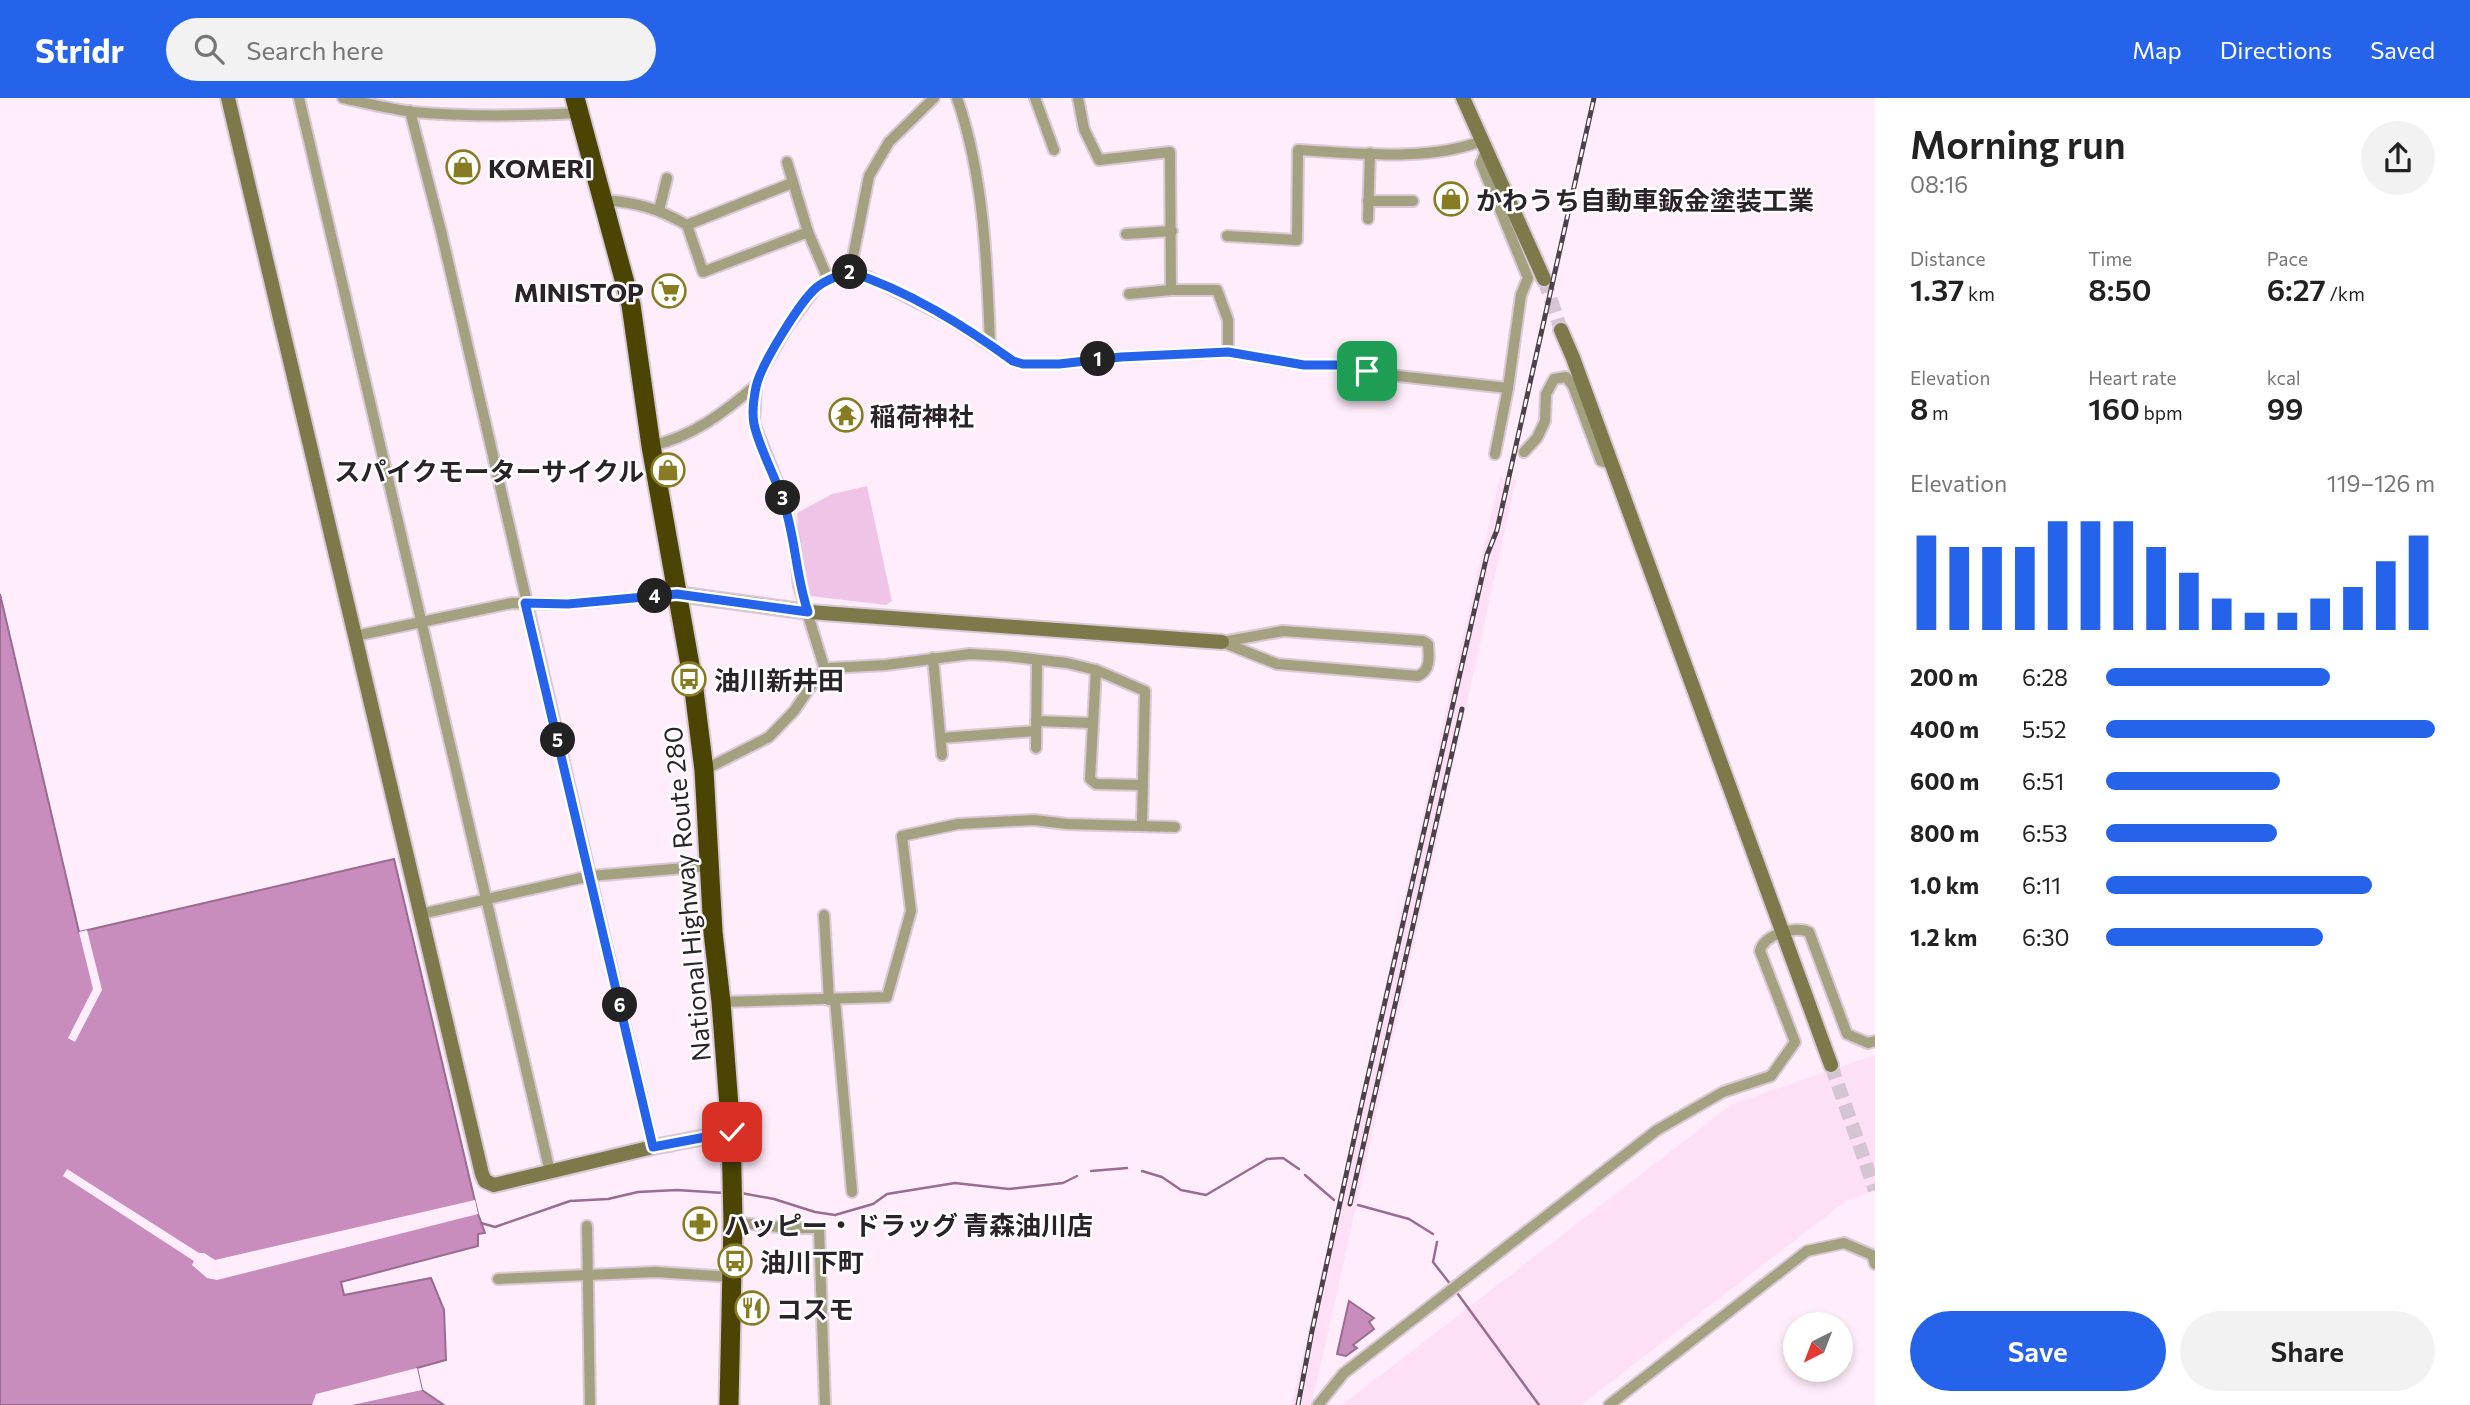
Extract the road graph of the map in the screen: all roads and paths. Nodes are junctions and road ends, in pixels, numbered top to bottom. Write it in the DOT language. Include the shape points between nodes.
graph roads {
  1 [pos="228,98"];
  2 [pos="299,98"];
  3 [pos="343,98"];
  4 [pos="934,98"];
  5 [pos="957,98"];
  6 [pos="1035,98"];
  7 [pos="1078,98"];
  8 [pos="1463,98"];
  9 [pos="576,106"];
  10 [pos="410,111"];
  11 [pos="1484,146"];
  12 [pos="1054,150"];
  13 [pos="1370,153"];
  14 [pos="787,162"];
  15 [pos="667,178"];
  16 [pos="792,183"];
  17 [pos="604,200"];
  18 [pos="1368,201"];
  19 [pos="1413,201"];
  20 [pos="659,210"];
  21 [pos="1368,219"];
  22 [pos="687,225"];
  23 [pos="808,232"];
  24 [pos="1172,232"];
  25 [pos="1126,234"];
  26 [pos="1227,236"];
  27 [pos="850,272"];
  28 [pos="828,279"];
  29 [pos="1544,279"];
  30 [pos="1171,290"];
  31 [pos="1129,294"];
  32 [pos="1560,330"];
  33 [pos="990,344"];
  34 [pos="1228,352"];
  35 [pos="756,385"];
  36 [pos="1508,388"];
  37 [pos="651,446"];
  38 [pos="1524,452"];
  39 [pos="1496,454"];
  40 [pos="1611,464"];
  41 [pos="677,594"];
  42 [pos="525,603"];
  43 [pos="808,612"];
  44 [pos="421,621"];
  45 [pos="355,636"];
  46 [pos="1222,642"];
  47 [pos="933,658"];
  48 [pos="1037,660"];
  49 [pos="825,670"];
  50 [pos="1096,670"];
  51 [pos="1092,723"];
  52 [pos="1036,726"];
  53 [pos="941,738"];
  54 [pos="1035,748"];
  55 [pos="943,755"];
  56 [pos="704,770"];
  57 [pos="1143,785"];
  58 [pos="1142,824"];
  59 [pos="1175,827"];
  60 [pos="709,866"];
  61 [pos="590,876"];
  62 [pos="486,900"];
  63 [pos="421,914"];
  64 [pos="824,915"];
  65 [pos="1782,934"];
  66 [pos="832,1000"];
  67 [pos="721,1002"];
  68 [pos="1875,1041"];
  69 [pos="1831,1065"];
  70 [pos="732,1132"];
  71 [pos="653,1147"];
  72 [pos="550,1172"];
  73 [pos="852,1192"];
  74 [pos="733,1205"];
  75 [pos="587,1226"];
  76 [pos="1875,1264"];
  77 [pos="587,1275"];
  78 [pos="732,1277"];
  79 [pos="498,1279"];
  80 [pos="590,1405"];
  81 [pos="729,1405"];
  82 [pos="825,1405"];
  83 [pos="1318,1405"];
  84 [pos="1609,1405"];
  1 -- 45 [label="street"];
  2 -- 44 [label="street"];
  3 -- 10 [label="street"];
  4 -- 27 [label="street" via="889,142 869,176"];
  5 -- 33 [label="street" via="968,128 976,177"];
  6 -- 12 [label="street"];
  7 -- 24 [label="street" via="1084,129 1100,160 1170,152"];
  8 -- 11 [label="street"];
  9 -- 10 [label="street" via="516,116"];
  9 -- 17 [label="highway, National Highway Route 280"];
  10 -- 42 [label="street"];
  11 -- 13 [label="street" via="1433,153"];
  11 -- 29 [label="street"];
  11 -- 36 [label="street" via="1481,163 1528,278 1521,295"];
  13 -- 18 [label="street"];
  13 -- 26 [label="street" via="1298,150 1297,240"];
  14 -- 16 [label="street"];
  15 -- 20 [label="street"];
  16 -- 22 [label="street"];
  16 -- 23 [label="street"];
  17 -- 20 [label="street"];
  17 -- 37 [label="highway, National Highway Route 280" via="631,305"];
  18 -- 19 [label="street"];
  18 -- 21 [label="street"];
  20 -- 22 [label="street"];
  22 -- 23 [label="street" via="703,272"];
  23 -- 28 [label="street"];
  24 -- 25 [label="street"];
  24 -- 30 [label="street"];
  27 -- 28 [label="street"];
  27 -- 33 [label="street" via="914,299"];
  28 -- 35 [label="street" via="804,302"];
  30 -- 31 [label="street"];
  30 -- 34 [label="street" via="1217,290 1228,320"];
  32 -- 40 [label="street"];
  33 -- 34 [label="street" via="1023,364"];
  34 -- 36 [label="street"];
  35 -- 37 [label="street" via="727,410 675,441"];
  35 -- 43 [label="street" via="754,423 782,494"];
  36 -- 39 [label="street"];
  37 -- 41 [label="highway, National Highway Route 280"];
  38 -- 40 [label="street" via="1545,421 1546,394 1553,379 1566,377 1601,461"];
  40 -- 65 [label="street"];
  41 -- 42 [label="street" via="568,604"];
  41 -- 43 [label="street"];
  41 -- 56 [label="highway, National Highway Route 280"];
  42 -- 44 [label="street"];
  42 -- 61 [label="street"];
  43 -- 46 [label="street"];
  43 -- 49 [label="street"];
  44 -- 45 [label="street"];
  44 -- 62 [label="street"];
  45 -- 63 [label="street"];
  46 -- 46 [label="street" via="1278,664 1418,676 1428,667 1428,644 1423,641 1283,631"];
  47 -- 48 [label="street" via="970,654"];
  47 -- 49 [label="street"];
  47 -- 53 [label="street"];
  48 -- 50 [label="street"];
  48 -- 52 [label="street"];
  49 -- 56 [label="street" via="769,737"];
  50 -- 51 [label="street"];
  50 -- 57 [label="street" via="1145,691"];
  51 -- 52 [label="street"];
  51 -- 57 [label="street" via="1090,779 1096,785"];
  52 -- 53 [label="street"];
  52 -- 54 [label="street"];
  53 -- 55 [label="street"];
  56 -- 60 [label="highway, National Highway Route 280"];
  57 -- 58 [label="street"];
  58 -- 59 [label="street"];
  58 -- 66 [label="street" via="1023,820 958,824 902,836 911,911 887,997"];
  60 -- 61 [label="street"];
  60 -- 67 [label="highway, National Highway Route 280"];
  61 -- 62 [label="street"];
  61 -- 71 [label="street"];
  62 -- 63 [label="street"];
  62 -- 72 [label="street"];
  63 -- 72 [label="street" via="485,1181 494,1185"];
  64 -- 66 [label="street"];
  65 -- 68 [label="street" via="1809,932 1847,1034 1868,1043"];
  65 -- 69 [label="street"];
  65 -- 83 [label="street" via="1766,940 1760,951 1795,1042 1771,1076 1723,1092 1657,1130 1344,1373"];
  66 -- 67 [label="street"];
  66 -- 73 [label="street"];
  67 -- 70 [label="highway, National Highway Route 280"];
  70 -- 71 [label="street"];
  70 -- 74 [label="highway, National Highway Route 280"];
  71 -- 72 [label="street"];
  74 -- 78 [label="highway, National Highway Route 280"];
  74 -- 82 [label="street" via="787,1228 819,1228"];
  75 -- 77 [label="street"];
  76 -- 84 [label="street" via="1872,1255 1844,1243 1807,1251"];
  77 -- 78 [label="street" via="655,1272"];
  77 -- 79 [label="street"];
  77 -- 80 [label="street"];
  78 -- 81 [label="highway, National Highway Route 280"];
}
